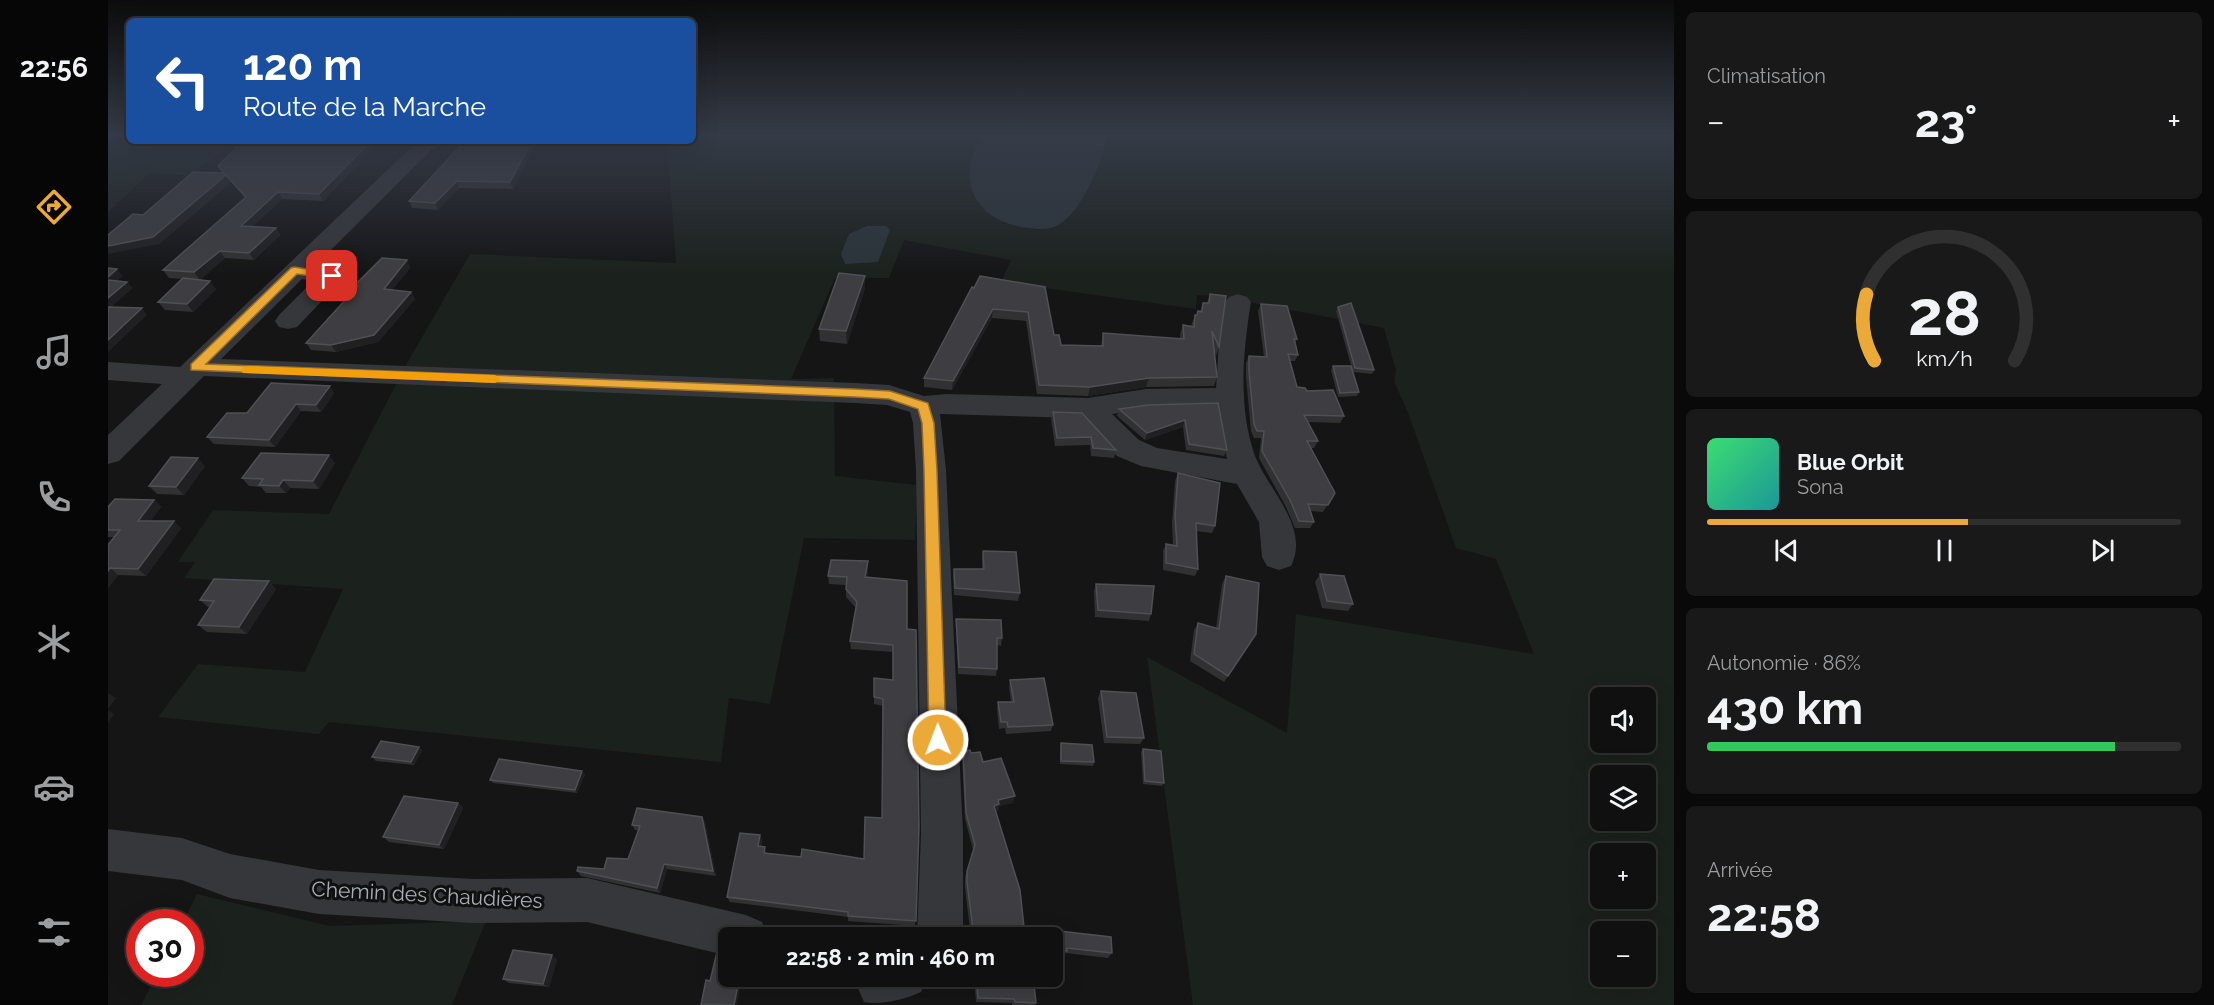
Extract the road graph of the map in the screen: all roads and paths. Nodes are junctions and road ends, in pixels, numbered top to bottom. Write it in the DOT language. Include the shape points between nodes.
graph roads {
  1 [pos="387,182"];
  2 [pos="294,271"];
  3 [pos="1238,302"];
  4 [pos="288,321"];
  5 [pos="108,371"];
  6 [pos="190,372"];
  7 [pos="1229,397"];
  8 [pos="923,406"];
  9 [pos="1088,408"];
  10 [pos="108,453"];
  11 [pos="1248,474"];
  12 [pos="1279,557"];
  13 [pos="108,850"];
  14 [pos="940,927"];
  15 [pos="718,931"];
  1 -- 2 [label="street"];
  2 -- 4 [label="street" via="332,276"];
  2 -- 6 [label="street"];
  3 -- 7 [label="street"];
  5 -- 6 [label="street"];
  6 -- 8 [label="street" via="855,393 890,395"];
  6 -- 10 [label="street"];
  7 -- 9 [label="street" via="1146,399"];
  7 -- 11 [label="street" via="1237,447"];
  8 -- 9 [label="street"];
  8 -- 14 [label="street" via="931,470 942,833"];
  9 -- 11 [label="street" via="1128,448 1152,458"];
  11 -- 12 [label="street" via="1276,527"];
  13 -- 15 [label="street, Chemin des Chaudières" via="182,859 231,876 319,892 473,901 587,900"];
}
